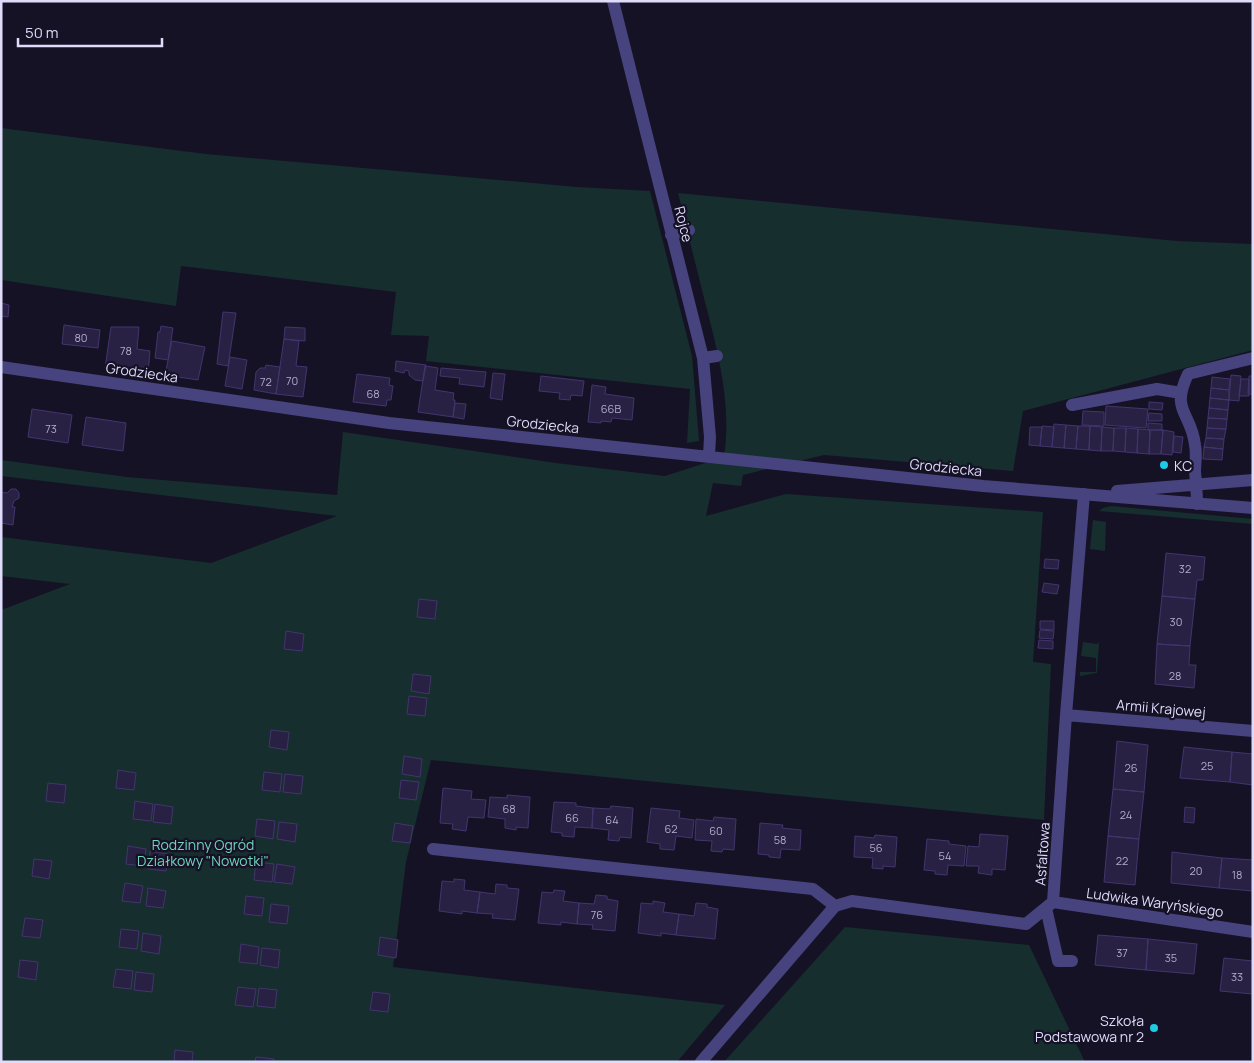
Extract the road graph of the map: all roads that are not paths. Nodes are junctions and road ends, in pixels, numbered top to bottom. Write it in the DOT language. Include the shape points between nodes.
graph roads {
  1 [pos="613,1"];
  2 [pos="689,230"];
  3 [pos="671,235"];
  4 [pos="717,356"];
  5 [pos="703,358"];
  6 [pos="1253,358"];
  7 [pos="1,366"];
  8 [pos="1181,393"];
  9 [pos="1072,405"];
  10 [pos="709,456"];
  11 [pos="1253,480"];
  12 [pos="1197,484"];
  13 [pos="1084,494"];
  14 [pos="1197,504"];
  15 [pos="1253,508"];
  16 [pos="1066,715"];
  17 [pos="1253,731"];
  18 [pos="433,849"];
  19 [pos="1050,905"];
  20 [pos="835,906"];
  21 [pos="1253,932"];
  22 [pos="1072,961"];
  23 [pos="701,1062"];
  1 -- 3 [label="street, Rojce"];
  2 -- 3 [label="street"];
  3 -- 5 [label="street, Rojce"];
  4 -- 5 [label="street"];
  5 -- 10 [label="street, Rojce"];
  6 -- 8 [label="street" via="1188,374"];
  7 -- 10 [label="street, Grodziecka" via="389,423"];
  8 -- 9 [label="street" via="1157,389"];
  8 -- 12 [label="street" via="1180,406 1188,419 1195,445"];
  10 -- 13 [label="street, Grodziecka"];
  11 -- 12 [label="street, Grodziecka"];
  12 -- 13 [label="street, Grodziecka"];
  12 -- 14 [label="street"];
  13 -- 14 [label="street, Grodziecka"];
  13 -- 16 [label="street, Asfaltowa"];
  14 -- 15 [label="street, Grodziecka"];
  16 -- 17 [label="street, Armii Krajowej"];
  16 -- 19 [label="street, Asfaltowa"];
  18 -- 20 [label="street" via="813,889"];
  19 -- 20 [label="street" via="1026,924 852,900"];
  19 -- 21 [label="street, Ludwika Waryńskiego"];
  19 -- 22 [label="street, Asfaltowa" via="1058,961"];
  20 -- 23 [label="street"];
}
